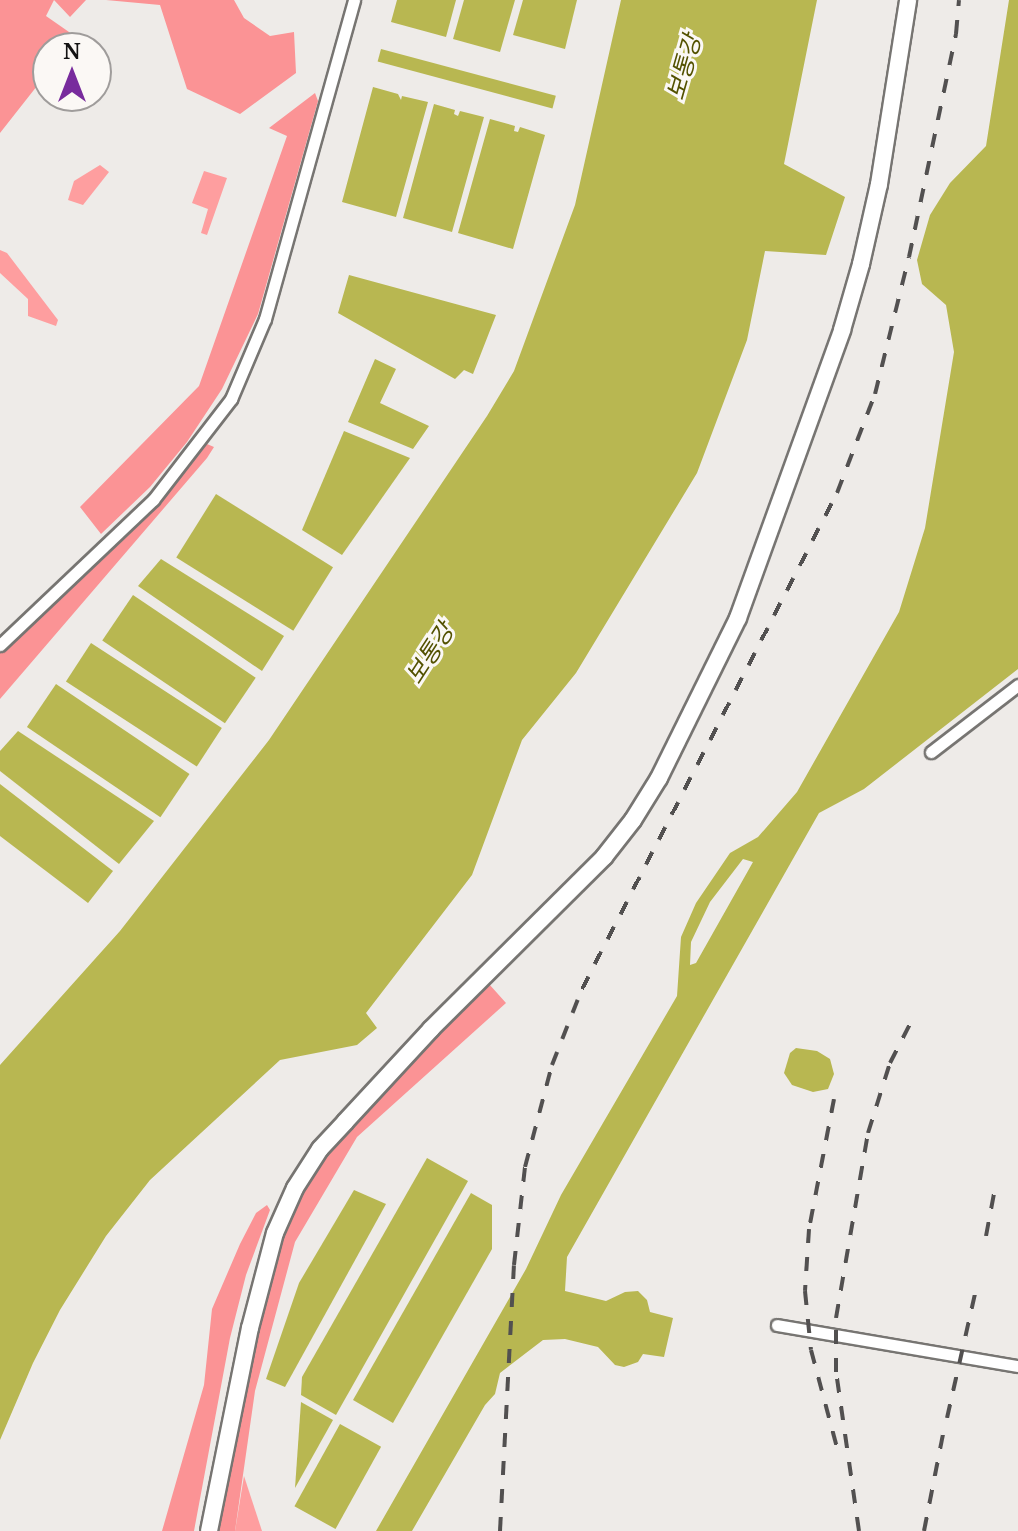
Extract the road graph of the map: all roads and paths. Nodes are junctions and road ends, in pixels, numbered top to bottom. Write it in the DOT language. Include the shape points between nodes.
graph roads {
  1 [pos="354,0"];
  2 [pos="908,0"];
  3 [pos="0,645"];
  4 [pos="1018,685"];
  5 [pos="931,752"];
  6 [pos="777,1325"];
  7 [pos="1018,1366"];
  8 [pos="209,1531"];
  1 -- 3 [label="street" via="265,319 231,399 153,500"];
  2 -- 8 [label="main road" via="861,264 738,618 633,820 604,857 431,1029 320,1149 295,1188 275,1233 250,1328"];
  4 -- 5 [label="street"];
  6 -- 7 [label="street"];
}
